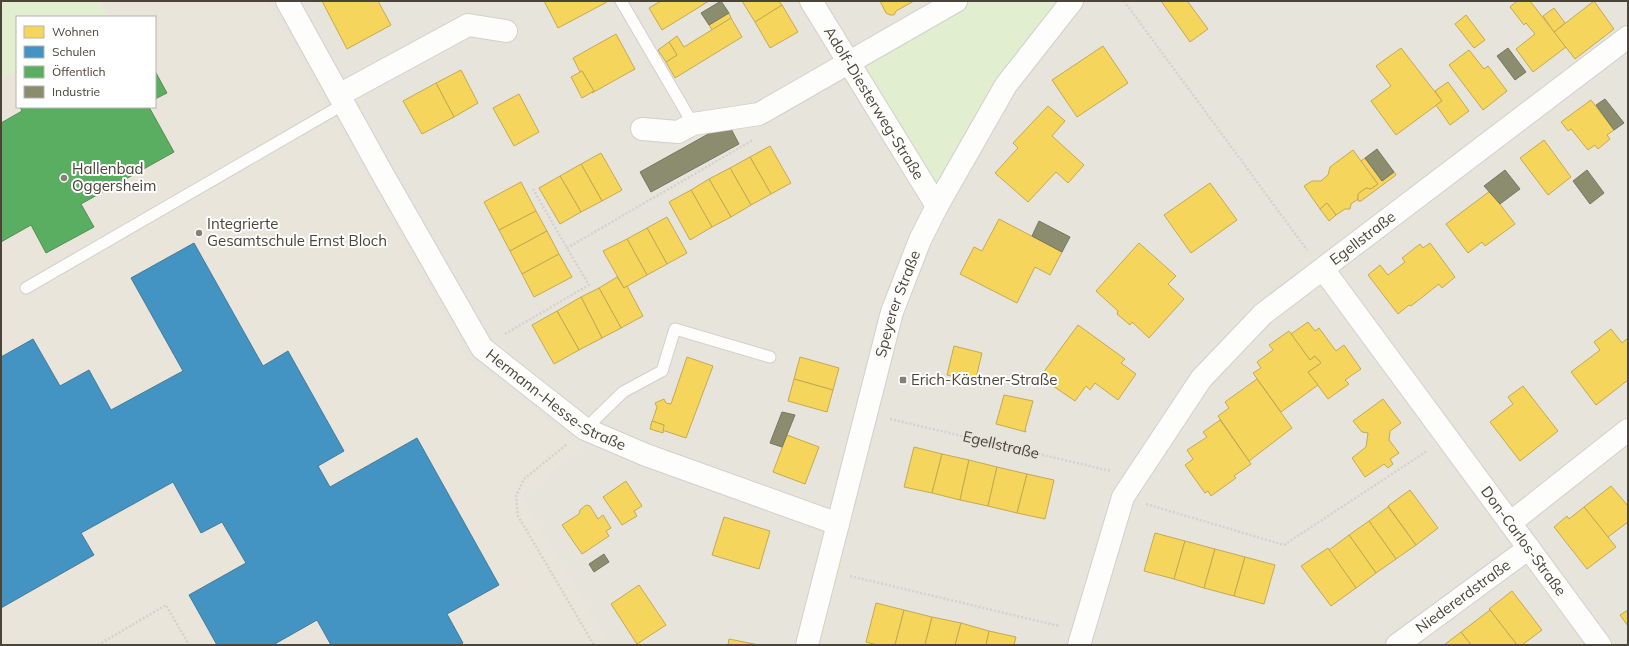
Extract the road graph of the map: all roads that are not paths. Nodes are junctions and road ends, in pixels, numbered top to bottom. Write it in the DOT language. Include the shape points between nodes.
graph roads {
  1 [pos="287,1"];
  2 [pos="621,1"];
  3 [pos="811,1"];
  4 [pos="956,1"];
  5 [pos="1072,1"];
  6 [pos="506,31"];
  7 [pos="1628,37"];
  8 [pos="849,64"];
  9 [pos="342,100"];
  10 [pos="693,124"];
  11 [pos="642,129"];
  12 [pos="937,206"];
  13 [pos="1323,269"];
  14 [pos="26,288"];
  15 [pos="770,357"];
  16 [pos="585,429"];
  17 [pos="1628,430"];
  18 [pos="1510,523"];
  19 [pos="838,524"];
  20 [pos="1529,548"];
  21 [pos="1080,641"];
  22 [pos="807,645"];
  23 [pos="1397,645"];
  24 [pos="1600,645"];
  1 -- 9 [label="street, Hermann-Hesse-Straße"];
  2 -- 10 [label="lane"];
  3 -- 8 [label="street, Adolf-Diesterweg-Straße"];
  4 -- 8 [label="street"];
  5 -- 12 [label="street, Speyerer Straße" via="1006,85"];
  6 -- 9 [label="street" via="468,25"];
  7 -- 13 [label="street, Egellstraße"];
  8 -- 10 [label="street" via="759,114"];
  8 -- 12 [label="street, Adolf-Diesterweg-Straße"];
  9 -- 14 [label="lane"];
  9 -- 16 [label="street, Hermann-Hesse-Straße" via="482,348"];
  10 -- 11 [label="street" via="678,132"];
  12 -- 19 [label="street, Speyerer Straße" via="920,240 892,312"];
  13 -- 18 [label="street, Don-Carlos-Straße"];
  13 -- 21 [label="street, Egellstraße" via="1263,314 1201,379 1136,477 1123,497"];
  15 -- 16 [label="lane" via="675,329 662,372 623,392"];
  16 -- 19 [label="street, Hermann-Hesse-Straße" via="646,455"];
  17 -- 18 [label="street"];
  18 -- 20 [label="street, Don-Carlos-Straße"];
  19 -- 22 [label="street, Speyerer Straße"];
  20 -- 23 [label="street, Niedererdstraße"];
  20 -- 24 [label="street, Don-Carlos-Straße"];
}
